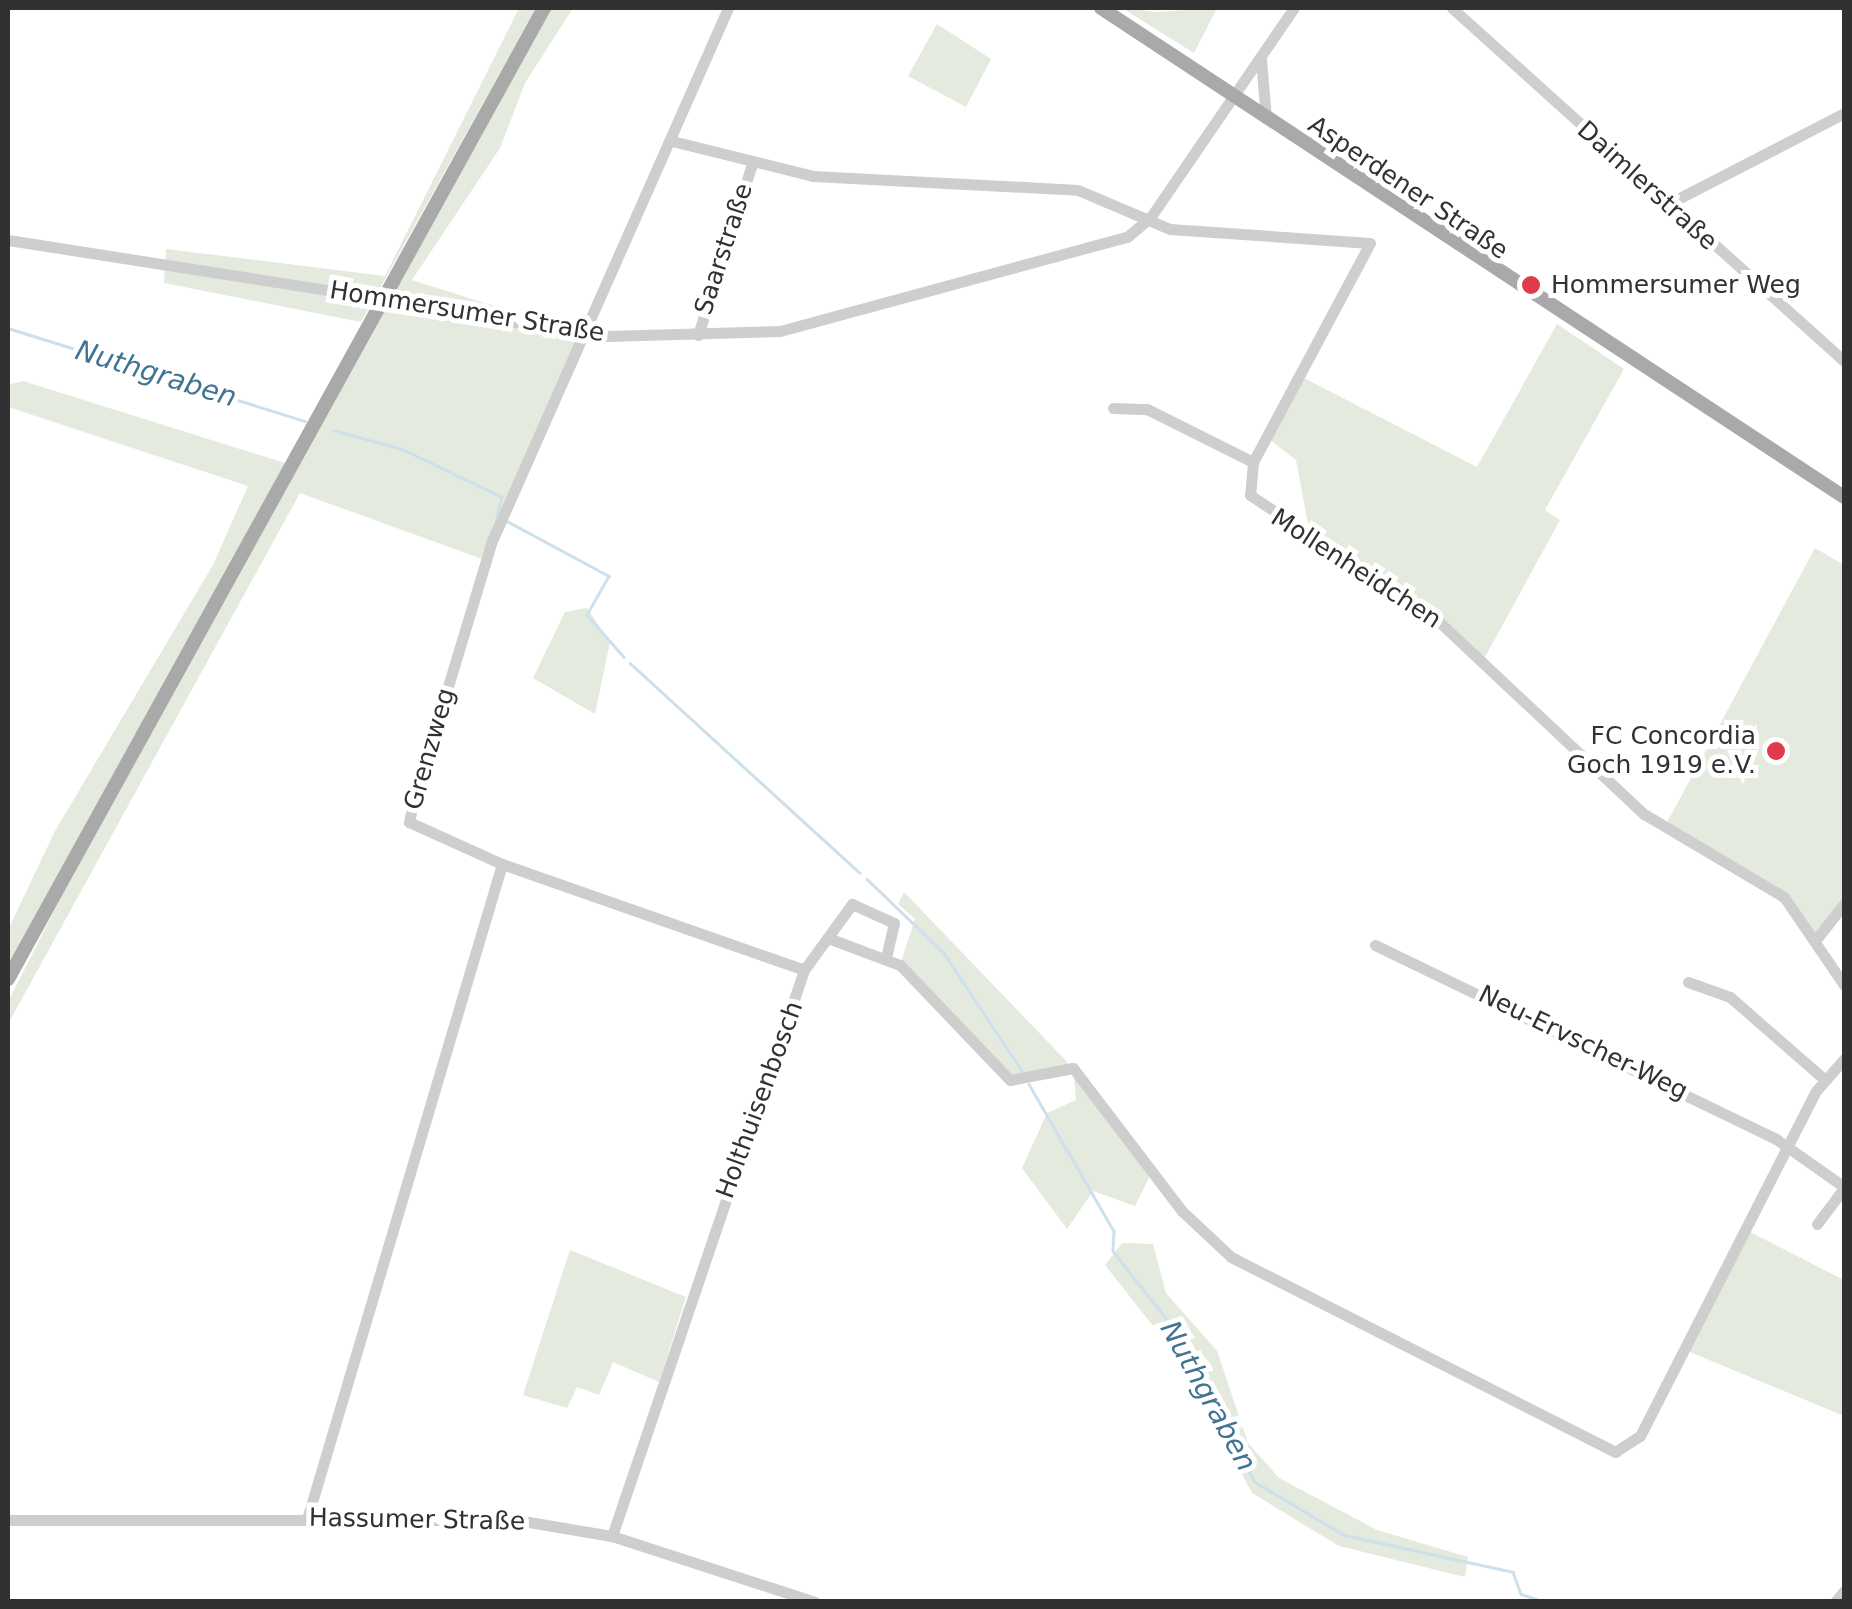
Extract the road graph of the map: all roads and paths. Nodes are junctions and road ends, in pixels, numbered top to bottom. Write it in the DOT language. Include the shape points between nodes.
graph roads {
  1 [pos="544,8"];
  2 [pos="728,8"];
  3 [pos="1101,8"];
  4 [pos="1294,8"];
  5 [pos="1452,8"];
  6 [pos="1262,55"];
  7 [pos="1236,98"];
  8 [pos="1844,113"];
  9 [pos="1266,118"];
  10 [pos="672,140"];
  11 [pos="752,164"];
  12 [pos="1668,204"];
  13 [pos="1150,218"];
  14 [pos="8,240"];
  15 [pos="583,334"];
  16 [pos="698,335"];
  17 [pos="1844,361"];
  18 [pos="1113,408"];
  19 [pos="1253,462"];
  20 [pos="1844,497"];
  21 [pos="502,864"];
  22 [pos="1844,904"];
  23 [pos="1815,932"];
  24 [pos="828,938"];
  25 [pos="1375,945"];
  26 [pos="886,956"];
  27 [pos="804,970"];
  28 [pos="8,980"];
  29 [pos="1688,982"];
  30 [pos="1844,986"];
  31 [pos="1844,1059"];
  32 [pos="1825,1080"];
  33 [pos="1788,1149"];
  34 [pos="1844,1188"];
  35 [pos="1817,1224"];
  36 [pos="307,1518"];
  37 [pos="8,1520"];
  38 [pos="612,1536"];
  39 [pos="1844,1591"];
  40 [pos="815,1602"];
  41 [pos="1834,1602"];
  1 -- 28 [label="main road"];
  2 -- 10 [label="street, Grenzweg"];
  3 -- 7 [label="main road, Asperdener Straße"];
  4 -- 6 [label="street, Hommersumer Straße"];
  5 -- 12 [label="street, Daimlerstraße"];
  6 -- 7 [label="street, Hommersumer Straße"];
  6 -- 9 [label="street"];
  7 -- 9 [label="main road, Asperdener Straße"];
  7 -- 13 [label="street, Hommersumer Straße"];
  8 -- 12 [label="street"];
  9 -- 20 [label="main road, Asperdener Straße"];
  10 -- 11 [label="street"];
  10 -- 15 [label="street, Grenzweg"];
  11 -- 13 [label="street" via="858,179 1050,186"];
  11 -- 16 [label="street, Saarstraße"];
  12 -- 17 [label="street, Daimlerstraße"];
  13 -- 16 [label="street, Hommersumer Straße" via="1126,237 780,331"];
  13 -- 19 [label="street" via="1170,228 1370,243"];
  14 -- 15 [label="street, Hommersumer Straße, bridge"];
  15 -- 16 [label="street, Hommersumer Straße"];
  15 -- 21 [label="street, Grenzweg" via="492,541 409,822"];
  18 -- 19 [label="street" via="1147,409"];
  19 -- 23 [label="street, Mollenheidchen" via="1250,496 1278,522 1434,617 1644,814 1784,897"];
  21 -- 27 [label="street, Holthuisenbosch"];
  21 -- 36 [label="street"];
  22 -- 23 [label="street"];
  23 -- 30 [label="street"];
  24 -- 26 [label="street"];
  24 -- 26 [label="street" via="846,907 862,904 894,922"];
  24 -- 27 [label="street"];
  25 -- 33 [label="street, Neu-Ervscher-Weg"];
  26 -- 33 [label="street" via="957,1018 1010,1080 1074,1068 1182,1211 1231,1257 1615,1452 1640,1436"];
  27 -- 38 [label="street, Holthuisenbosch"];
  29 -- 32 [label="street" via="1730,997"];
  31 -- 32 [label="street"];
  32 -- 33 [label="street"];
  33 -- 34 [label="street, Neu-Ervscher-Weg"];
  34 -- 35 [label="street"];
  36 -- 37 [label="street, Hassumer Straße"];
  36 -- 38 [label="street, Hassumer Straße" via="516,1520"];
  38 -- 40 [label="street, Hassumer Straße"];
  39 -- 41 [label="street"];
}
